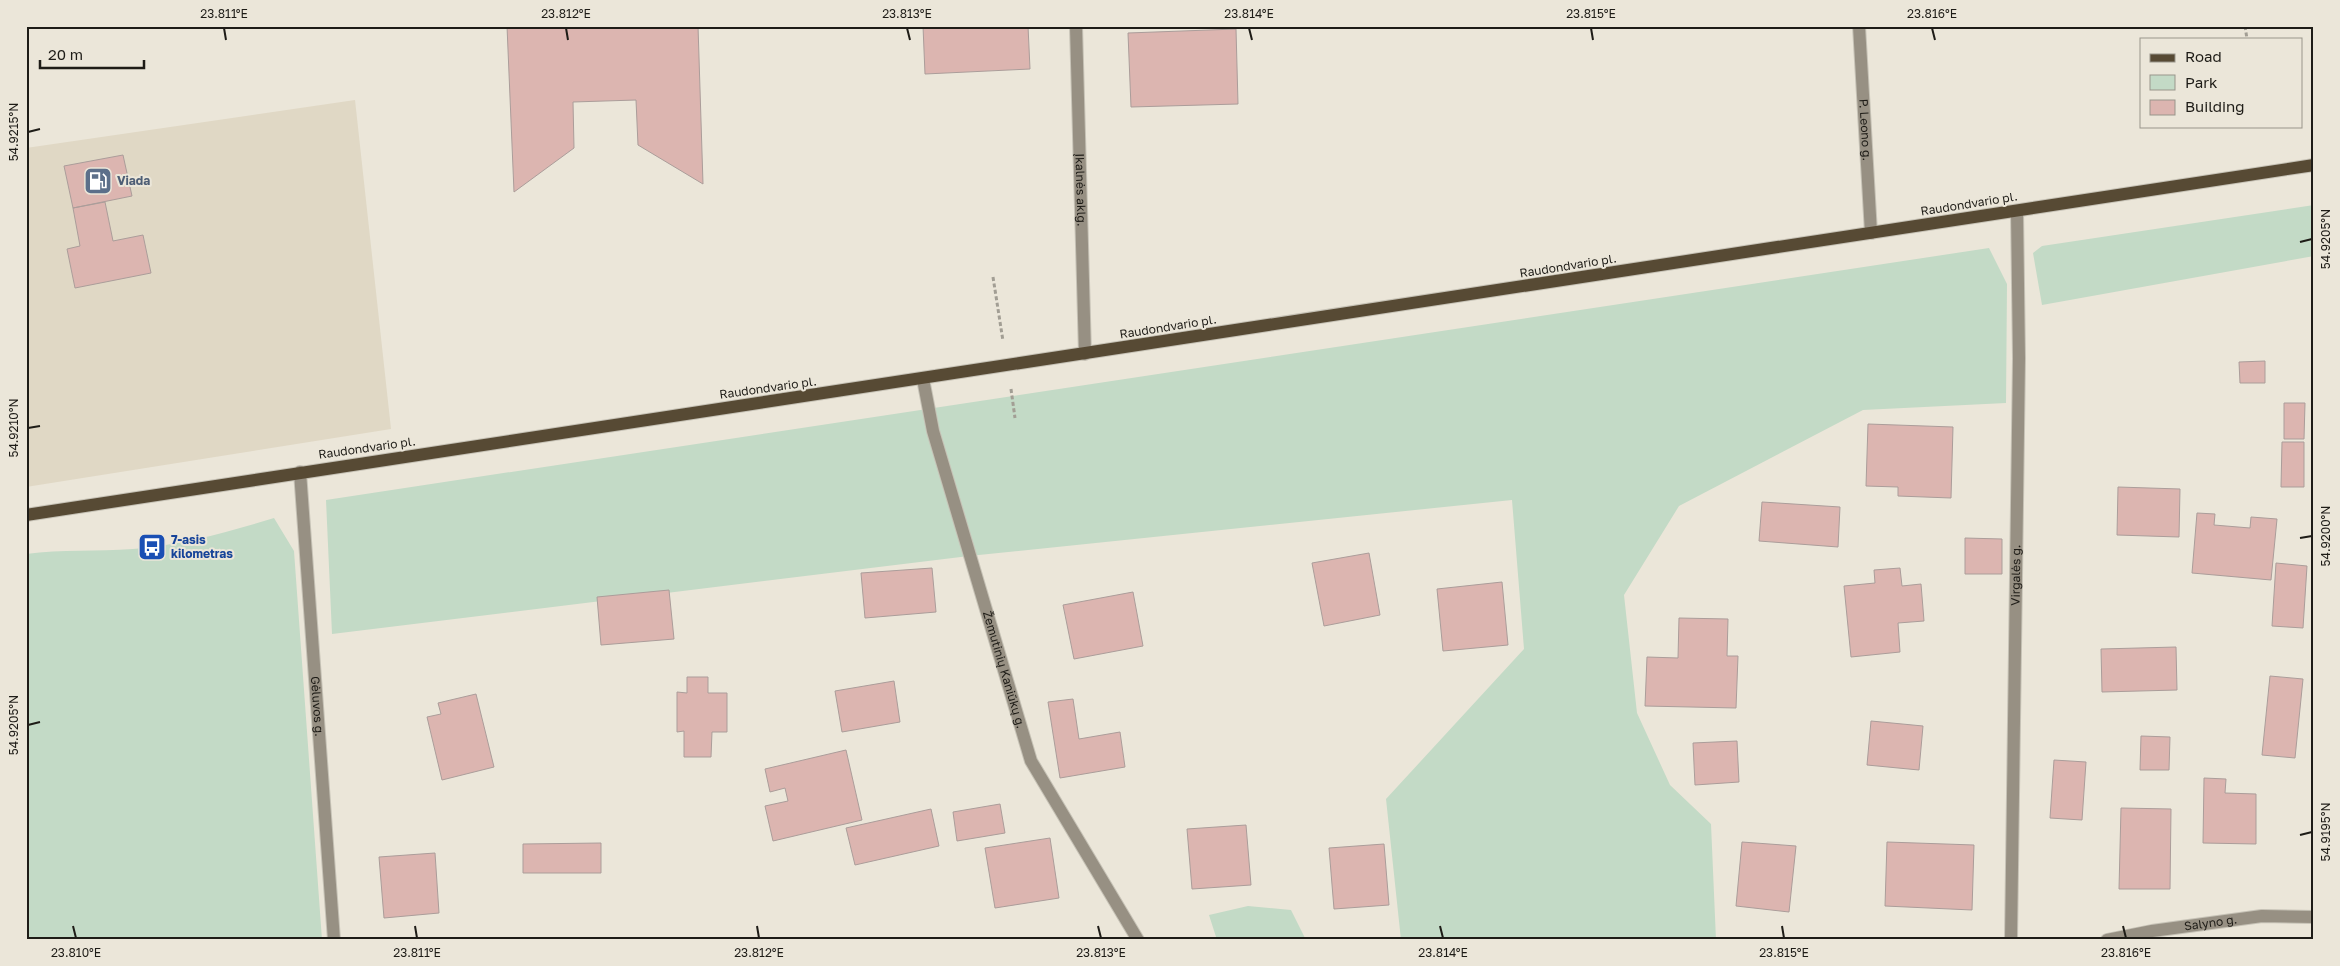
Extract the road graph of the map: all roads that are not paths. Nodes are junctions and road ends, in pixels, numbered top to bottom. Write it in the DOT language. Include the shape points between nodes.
graph roads {
  1 [pos="1076,26"];
  2 [pos="1859,26"];
  3 [pos="2314,165"];
  4 [pos="2017,211"];
  5 [pos="1871,233"];
  6 [pos="1085,354"];
  7 [pos="922,379"];
  8 [pos="300,472"];
  9 [pos="26,515"];
  10 [pos="2314,917"];
  11 [pos="334,940"];
  12 [pos="1138,940"];
  13 [pos="2011,940"];
  14 [pos="2108,940"];
  1 -- 6 [label="street, Įkalnės aklg."];
  2 -- 5 [label="street, P. Leono g."];
  3 -- 4 [label="main road, Raudondvario pl."];
  4 -- 5 [label="main road, Raudondvario pl."];
  4 -- 13 [label="street, Virgalės g." via="2019,358"];
  5 -- 6 [label="main road, Raudondvario pl."];
  6 -- 7 [label="main road, Raudondvario pl."];
  7 -- 8 [label="main road, Raudondvario pl."];
  7 -- 12 [label="street, Žemutinių Kaniūkų g." via="932,431 1031,761"];
  8 -- 9 [label="main road, Raudondvario pl."];
  8 -- 11 [label="street, Gėluvos g."];
  10 -- 14 [label="street, Salyno g." via="2262,916"];
}
